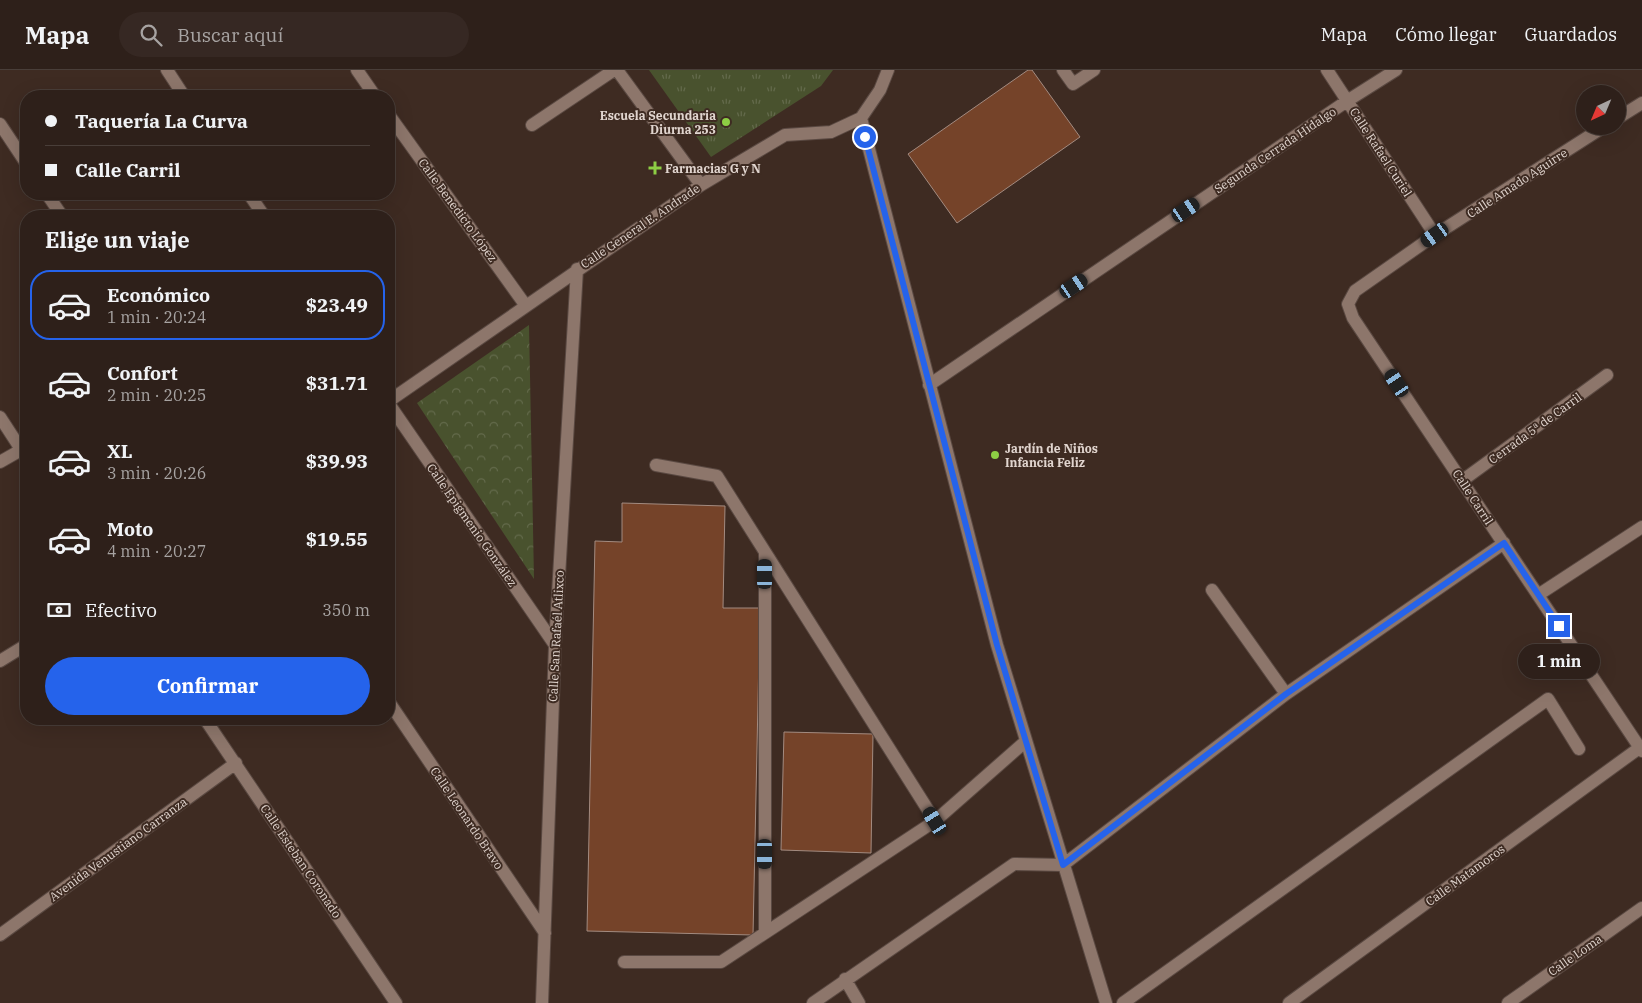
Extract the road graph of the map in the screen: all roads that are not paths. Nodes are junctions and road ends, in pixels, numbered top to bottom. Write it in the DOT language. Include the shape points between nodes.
graph roads {
  1 [pos="167,70"];
  2 [pos="357,70"];
  3 [pos="616,70"];
  4 [pos="888,70"];
  5 [pos="1063,70"];
  6 [pos="1094,70"];
  7 [pos="1327,70"];
  8 [pos="1396,70"];
  9 [pos="180,90"];
  10 [pos="372,90"];
  11 [pos="1347,100"];
  12 [pos="1642,103"];
  13 [pos="1626,113"];
  14 [pos="860,118"];
  15 [pos="395,123"];
  16 [pos="0,124"];
  17 [pos="532,125"];
  18 [pos="1591,135"];
  19 [pos="20,154"];
  20 [pos="701,185"];
  21 [pos="1435,235"];
  22 [pos="577,269"];
  23 [pos="1355,291"];
  24 [pos="526,306"];
  25 [pos="1607,375"];
  26 [pos="929,385"];
  27 [pos="395,399"];
  28 [pos="395,412"];
  29 [pos="0,417"];
  30 [pos="20,447"];
  31 [pos="20,454"];
  32 [pos="0,462"];
  33 [pos="656,465"];
  34 [pos="1463,480"];
  35 [pos="1642,526"];
  36 [pos="1504,543"];
  37 [pos="765,554"];
  38 [pos="1212,590"];
  39 [pos="1538,595"];
  40 [pos="555,645"];
  41 [pos="20,649"];
  42 [pos="0,661"];
  43 [pos="1286,694"];
  44 [pos="395,711"];
  45 [pos="210,725"];
  46 [pos="1026,742"];
  47 [pos="1641,748"];
  48 [pos="1579,749"];
  49 [pos="236,763"];
  50 [pos="935,821"];
  51 [pos="1063,865"];
  52 [pos="1642,908"];
  53 [pos="544,933"];
  54 [pos="765,934"];
  55 [pos="0,935"];
  56 [pos="624,962"];
  57 [pos="845,979"];
  58 [pos="396,1003"];
  59 [pos="542,1003"];
  60 [pos="813,1003"];
  61 [pos="859,1003"];
  62 [pos="1106,1003"];
  63 [pos="1123,1003"];
  64 [pos="1289,1003"];
  65 [pos="1508,1003"];
  1 -- 9 [label="street"];
  2 -- 10 [label="street"];
  3 -- 17 [label="street"];
  3 -- 20 [label="street"];
  4 -- 14 [label="street, Calle General E. Andrade" via="880,90"];
  5 -- 6 [label="street" via="1073,84"];
  7 -- 11 [label="street, Calle Rafael Curiel"];
  8 -- 11 [label="street, Segunda Cerrada Hidalgo"];
  11 -- 21 [label="street, Calle Rafael Curiel"];
  11 -- 26 [label="street, Segunda Cerrada Hidalgo"];
  12 -- 13 [label="street"];
  14 -- 20 [label="street, Calle General E. Andrade" via="831,132 784,135"];
  14 -- 26 [label="street"];
  15 -- 24 [label="street, Calle Benedicto López"];
  16 -- 19 [label="street"];
  18 -- 21 [label="street, Calle Amado Aguirre"];
  20 -- 22 [label="street, Calle General E. Andrade"];
  21 -- 23 [label="street, Calle Amado Aguirre"];
  22 -- 24 [label="street, Calle General E. Andrade"];
  22 -- 40 [label="street, Calle San Rafaél Atlixco"];
  23 -- 34 [label="street, Calle Carril" via="1348,304 1353,318"];
  24 -- 27 [label="street, Calle General E. Andrade"];
  25 -- 34 [label="street, Cerrada 5ª de Carril"];
  26 -- 46 [label="street" via="997,645"];
  28 -- 40 [label="street, Calle Epigmenio González"];
  29 -- 30 [label="street"];
  31 -- 32 [label="street"];
  33 -- 37 [label="street" via="717,476"];
  34 -- 36 [label="street, Calle Carril"];
  35 -- 39 [label="street"];
  36 -- 39 [label="street, Calle Carril"];
  36 -- 43 [label="street"];
  37 -- 50 [label="street"];
  37 -- 54 [label="street"];
  38 -- 43 [label="street"];
  39 -- 47 [label="street, Calle Carril"];
  40 -- 53 [label="street, Calle San Rafaél Atlixco"];
  41 -- 42 [label="street"];
  43 -- 51 [label="street"];
  44 -- 53 [label="street, Calle Leonardo Bravo"];
  45 -- 49 [label="street, Calle Esteban Coronado"];
  46 -- 50 [label="street"];
  46 -- 51 [label="street"];
  47 -- 64 [label="street, Calle Matamoros"];
  48 -- 63 [label="street" via="1548,699"];
  49 -- 55 [label="street, Avenida Venustiano Carranza"];
  49 -- 58 [label="street, Calle Esteban Coronado"];
  50 -- 54 [label="street"];
  51 -- 57 [label="street" via="1014,864"];
  51 -- 62 [label="street"];
  52 -- 65 [label="street, Calle Loma"];
  53 -- 59 [label="street, Calle San Rafaél Atlixco"];
  54 -- 56 [label="street" via="721,962"];
  57 -- 60 [label="street"];
  57 -- 61 [label="street"];
}
